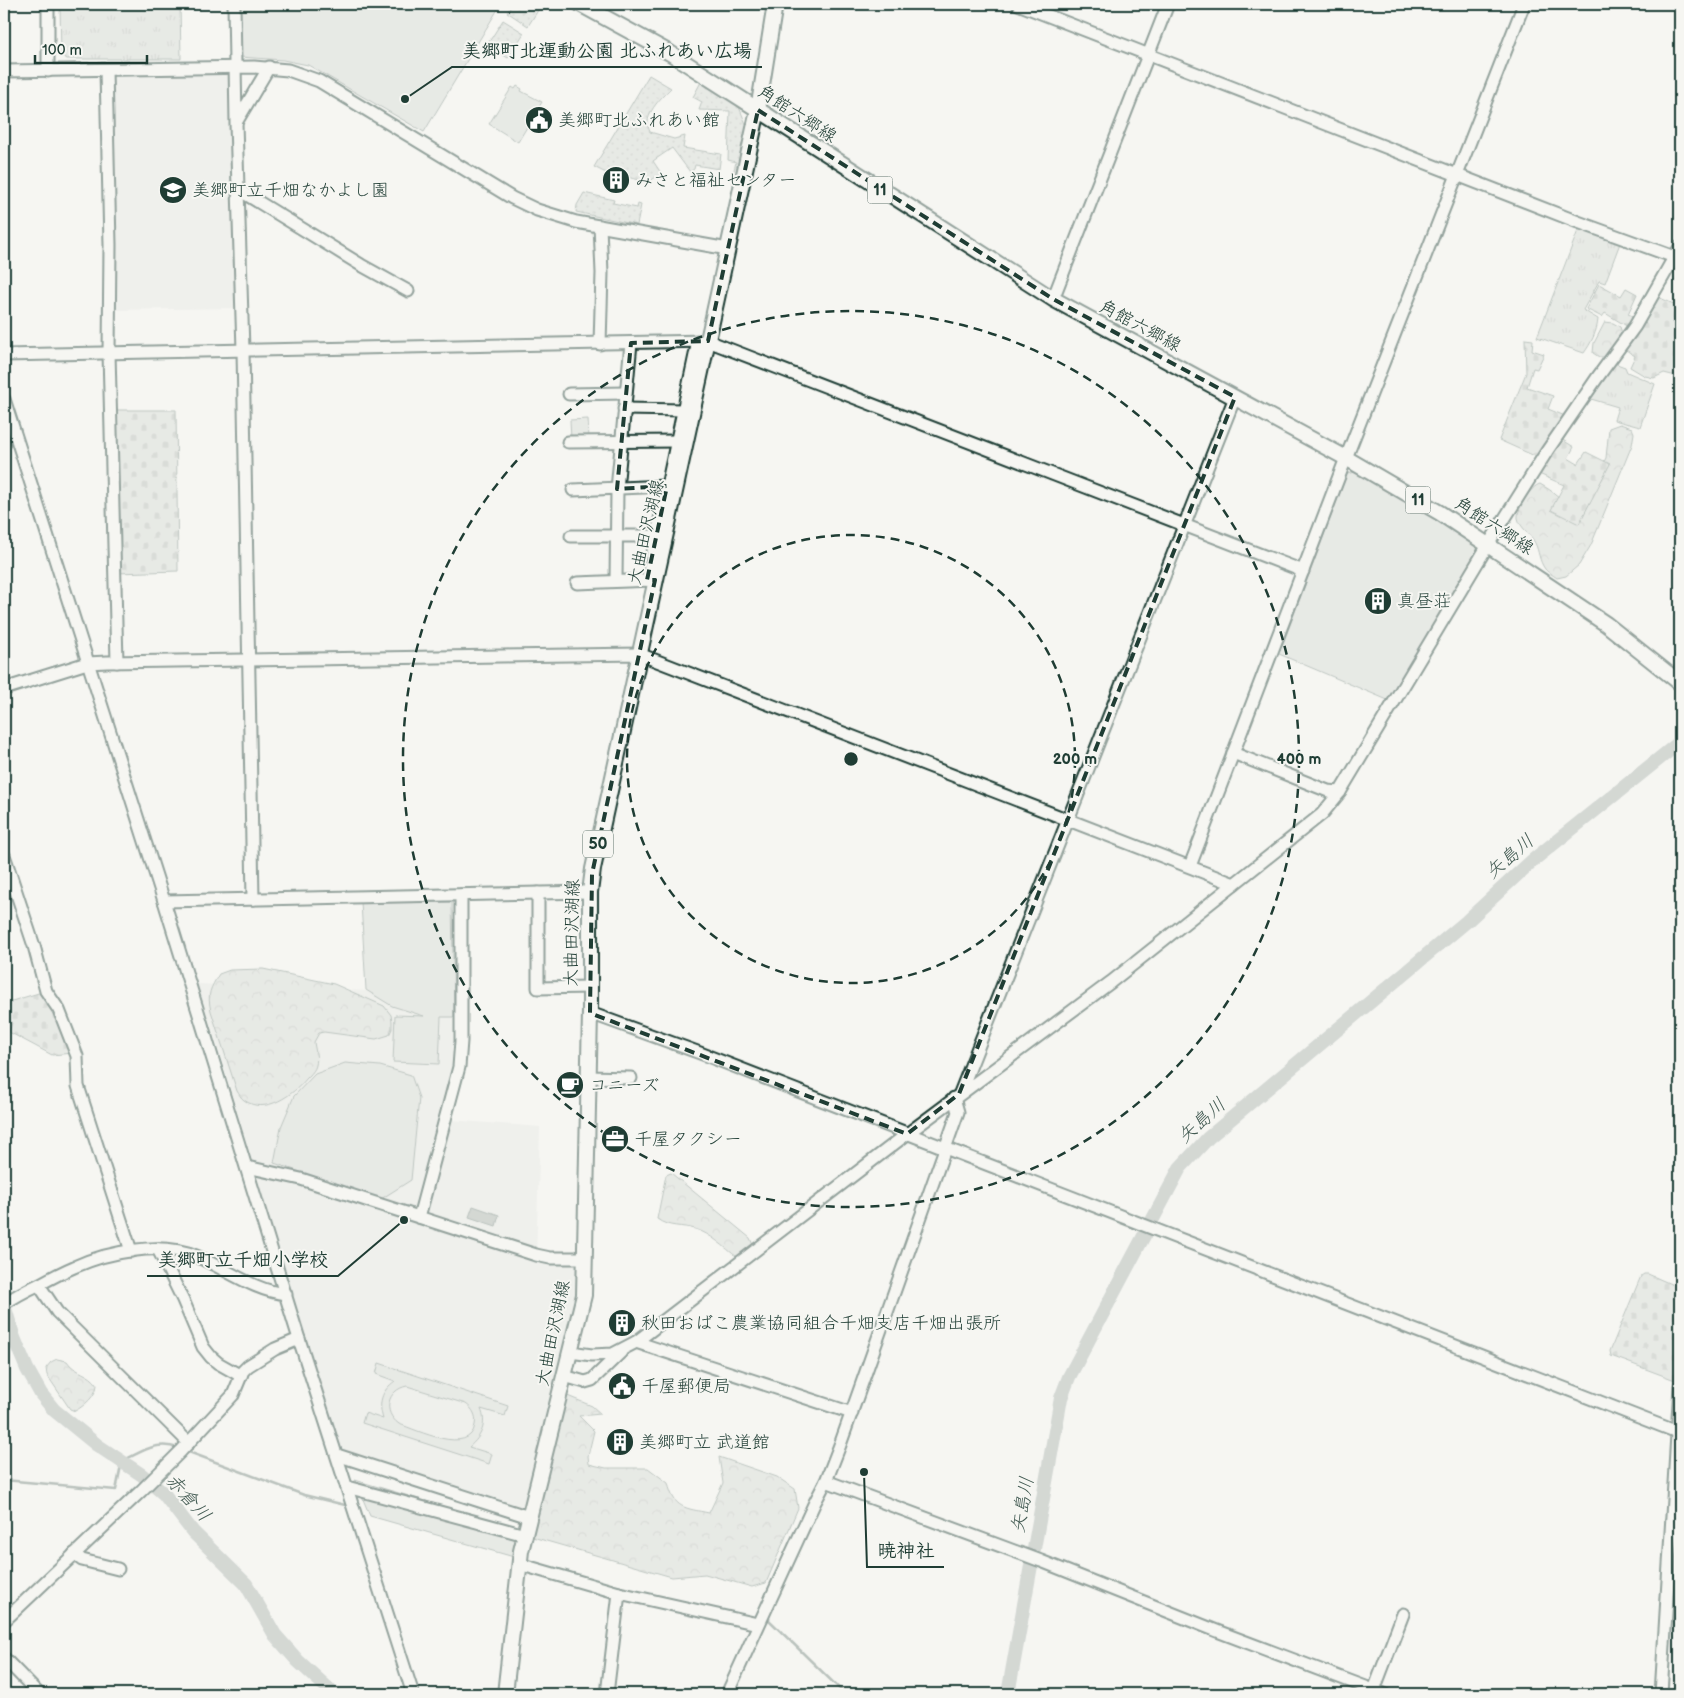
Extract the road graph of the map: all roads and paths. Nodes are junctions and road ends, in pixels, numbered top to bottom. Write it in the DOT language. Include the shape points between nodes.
graph roads {
  1 [pos="48,4"];
  2 [pos="234,4"];
  3 [pos="580,4"];
  4 [pos="775,4"];
  5 [pos="1018,4"];
  6 [pos="1168,4"];
  7 [pos="1524,4"];
  8 [pos="1148,55"];
  9 [pos="236,67"];
  10 [pos="269,67"];
  11 [pos="106,70"];
  12 [pos="48,71"];
  13 [pos="4,72"];
  14 [pos="758,110"];
  15 [pos="236,123"];
  16 [pos="1457,174"];
  17 [pos="239,190"];
  18 [pos="600,226"];
  19 [pos="728,249"];
  20 [pos="1678,254"];
  21 [pos="408,291"];
  22 [pos="1053,299"];
  23 [pos="703,341"];
  24 [pos="631,343"];
  25 [pos="600,344"];
  26 [pos="243,350"];
  27 [pos="109,353"];
  28 [pos="4,355"];
  29 [pos="626,393"];
  30 [pos="569,394"];
  31 [pos="1235,397"];
  32 [pos="4,399"];
  33 [pos="624,409"];
  34 [pos="684,410"];
  35 [pos="677,441"];
  36 [pos="568,442"];
  37 [pos="621,442"];
  38 [pos="1346,458"];
  39 [pos="667,486"];
  40 [pos="618,488"];
  41 [pos="573,490"];
  42 [pos="1183,525"];
  43 [pos="571,536"];
  44 [pos="617,536"];
  45 [pos="656,536"];
  46 [pos="1488,544"];
  47 [pos="1303,571"];
  48 [pos="651,580"];
  49 [pos="616,581"];
  50 [pos="578,583"];
  51 [pos="639,654"];
  52 [pos="248,660"];
  53 [pos="117,662"];
  54 [pos="87,663"];
  55 [pos="1680,683"];
  56 [pos="4,689"];
  57 [pos="1233,753"];
  58 [pos="1340,792"];
  59 [pos="1068,820"];
  60 [pos="4,855"];
  61 [pos="1190,866"];
  62 [pos="1234,884"];
  63 [pos="590,892"];
  64 [pos="538,893"];
  65 [pos="461,895"];
  66 [pos="253,899"];
  67 [pos="164,901"];
  68 [pos="590,987"];
  69 [pos="590,1013"];
  70 [pos="588,1077"];
  71 [pos="631,1078"];
  72 [pos="957,1096"];
  73 [pos="906,1134"];
  74 [pos="946,1148"];
  75 [pos="247,1167"];
  76 [pos="419,1217"];
  77 [pos="158,1249"];
  78 [pos="131,1251"];
  79 [pos="584,1258"];
  80 [pos="39,1284"];
  81 [pos="286,1294"];
  82 [pos="4,1304"];
  83 [pos="299,1339"];
  84 [pos="636,1342"];
  85 [pos="624,1348"];
  86 [pos="570,1352"];
  87 [pos="241,1376"];
  88 [pos="564,1376"];
  89 [pos="1680,1386"];
  90 [pos="852,1412"];
  91 [pos="1679,1432"];
  92 [pos="185,1447"];
  93 [pos="337,1455"];
  94 [pos="826,1481"];
  95 [pos="347,1487"];
  96 [pos="529,1517"];
  97 [pos="525,1535"];
  98 [pos="74,1554"];
  99 [pos="520,1564"];
  100 [pos="118,1569"];
  101 [pos="618,1592"];
  102 [pos="1403,1614"];
  103 [pos="4,1621"];
  104 [pos="758,1624"];
  105 [pos="4,1658"];
  106 [pos="1379,1692"];
  107 [pos="39,1694"];
  108 [pos="413,1694"];
  109 [pos="505,1694"];
  110 [pos="607,1694"];
  111 [pos="727,1694"];
  112 [pos="1662,1694"];
  1 -- 12 [label="street"];
  2 -- 9 [label="street"];
  3 -- 14 [label="main road, 角館六郷線 / 11" via="670,53"];
  4 -- 14 [label="main road, 大曲田沢湖線 / 50"];
  5 -- 8 [label="street"];
  6 -- 8 [label="street"];
  7 -- 16 [label="street"];
  8 -- 16 [label="street"];
  8 -- 22 [label="street"];
  9 -- 10 [label="street"];
  9 -- 11 [label="street"];
  9 -- 15 [label="street"];
  10 -- 15 [label="street"];
  10 -- 18 [label="street" via="319,81 537,210"];
  11 -- 12 [label="street"];
  11 -- 27 [label="street"];
  12 -- 13 [label="street"];
  14 -- 19 [label="main road, 大曲田沢湖線 / 50"];
  14 -- 22 [label="main road, 角館六郷線 / 11"];
  15 -- 17 [label="street"];
  16 -- 20 [label="street" via="1578,222"];
  16 -- 38 [label="street"];
  17 -- 21 [label="street"];
  17 -- 26 [label="street"];
  18 -- 19 [label="street"];
  18 -- 25 [label="street"];
  19 -- 23 [label="main road, 大曲田沢湖線 / 50"];
  20 -- 46 [label="street" via="1635,326 1547,451"];
  22 -- 31 [label="main road, 角館六郷線 / 11"];
  23 -- 24 [label="street"];
  23 -- 34 [label="street"];
  23 -- 42 [label="street"];
  23 -- 48 [label="main road, 大曲田沢湖線 / 50"];
  24 -- 25 [label="street"];
  24 -- 29 [label="street"];
  25 -- 26 [label="street"];
  26 -- 27 [label="street"];
  26 -- 52 [label="street"];
  27 -- 28 [label="street"];
  27 -- 53 [label="street"];
  29 -- 30 [label="street"];
  29 -- 33 [label="street"];
  31 -- 38 [label="main road, 角館六郷線 / 11"];
  31 -- 42 [label="street"];
  32 -- 54 [label="street"];
  33 -- 34 [label="street"];
  33 -- 37 [label="street"];
  34 -- 35 [label="street"];
  35 -- 37 [label="street"];
  35 -- 39 [label="street"];
  36 -- 37 [label="street"];
  37 -- 40 [label="street"];
  38 -- 46 [label="main road, 角館六郷線 / 11"];
  38 -- 47 [label="street"];
  39 -- 40 [label="street"];
  39 -- 45 [label="street"];
  40 -- 41 [label="street"];
  40 -- 44 [label="street"];
  42 -- 47 [label="street"];
  42 -- 59 [label="street"];
  43 -- 44 [label="street"];
  44 -- 45 [label="street"];
  44 -- 49 [label="street"];
  45 -- 48 [label="street"];
  46 -- 55 [label="main road, 角館六郷線 / 11" via="1606,624"];
  46 -- 58 [label="street"];
  47 -- 57 [label="street"];
  48 -- 49 [label="street"];
  48 -- 51 [label="main road, 大曲田沢湖線 / 50"];
  49 -- 50 [label="street"];
  51 -- 52 [label="street"];
  51 -- 59 [label="street"];
  51 -- 63 [label="main road, 大曲田沢湖線 / 50"];
  52 -- 53 [label="street"];
  52 -- 66 [label="street"];
  53 -- 54 [label="street"];
  54 -- 56 [label="street"];
  54 -- 67 [label="street"];
  57 -- 58 [label="street" via="1328,791"];
  57 -- 61 [label="street"];
  58 -- 62 [label="street" via="1322,814"];
  59 -- 61 [label="street"];
  59 -- 72 [label="street"];
  60 -- 78 [label="street" via="46,991 59,1010 77,1056 78,1086"];
  61 -- 62 [label="street"];
  62 -- 72 [label="street" via="1111,982"];
  63 -- 64 [label="street"];
  63 -- 68 [label="main road, 大曲田沢湖線 / 50"];
  64 -- 65 [label="street"];
  64 -- 68 [label="street" via="538,988"];
  65 -- 66 [label="street"];
  65 -- 76 [label="street" via="459,1067"];
  66 -- 67 [label="street"];
  67 -- 75 [label="street"];
  68 -- 69 [label="main road, 大曲田沢湖線 / 50"];
  69 -- 70 [label="main road, 大曲田沢湖線 / 50"];
  69 -- 73 [label="street"];
  70 -- 71 [label="street"];
  70 -- 79 [label="main road, 大曲田沢湖線 / 50"];
  72 -- 73 [label="street"];
  72 -- 74 [label="street" via="958,1112"];
  73 -- 74 [label="street"];
  73 -- 84 [label="street"];
  74 -- 90 [label="street"];
  74 -- 91 [label="street"];
  75 -- 76 [label="street" via="302,1179"];
  75 -- 81 [label="street"];
  76 -- 79 [label="street" via="536,1255"];
  77 -- 78 [label="street"];
  77 -- 81 [label="street" via="180,1250 274,1293"];
  77 -- 87 [label="street" via="204,1347 218,1363"];
  78 -- 80 [label="street" via="75,1266"];
  79 -- 86 [label="main road, 大曲田沢湖線 / 50" via="584,1295"];
  80 -- 82 [label="street"];
  80 -- 92 [label="street" via="57,1312"];
  81 -- 83 [label="street"];
  83 -- 87 [label="street" via="254,1362"];
  83 -- 93 [label="street"];
  84 -- 85 [label="street"];
  84 -- 90 [label="street"];
  85 -- 86 [label="street" via="612,1354"];
  85 -- 88 [label="street" via="592,1380 585,1382"];
  86 -- 88 [label="main road, 大曲田沢湖線 / 50"];
  87 -- 92 [label="street" via="233,1395"];
  88 -- 96 [label="main road, 大曲田沢湖線 / 50"];
  89 -- 91 [label="street"];
  90 -- 94 [label="street"];
  91 -- 112 [label="street"];
  92 -- 98 [label="street"];
  93 -- 95 [label="street"];
  93 -- 96 [label="street"];
  94 -- 104 [label="street"];
  94 -- 106 [label="street"];
  95 -- 97 [label="street"];
  95 -- 108 [label="street"];
  96 -- 97 [label="main road, 大曲田沢湖線 / 50"];
  97 -- 99 [label="main road, 大曲田沢湖線 / 50"];
  98 -- 100 [label="street" via="82,1560"];
  98 -- 103 [label="street"];
  99 -- 101 [label="street"];
  99 -- 109 [label="main road, 大曲田沢湖線 / 50"];
  101 -- 104 [label="street"];
  101 -- 110 [label="street"];
  102 -- 106 [label="street"];
  104 -- 111 [label="street"];
  105 -- 107 [label="street"];
}
